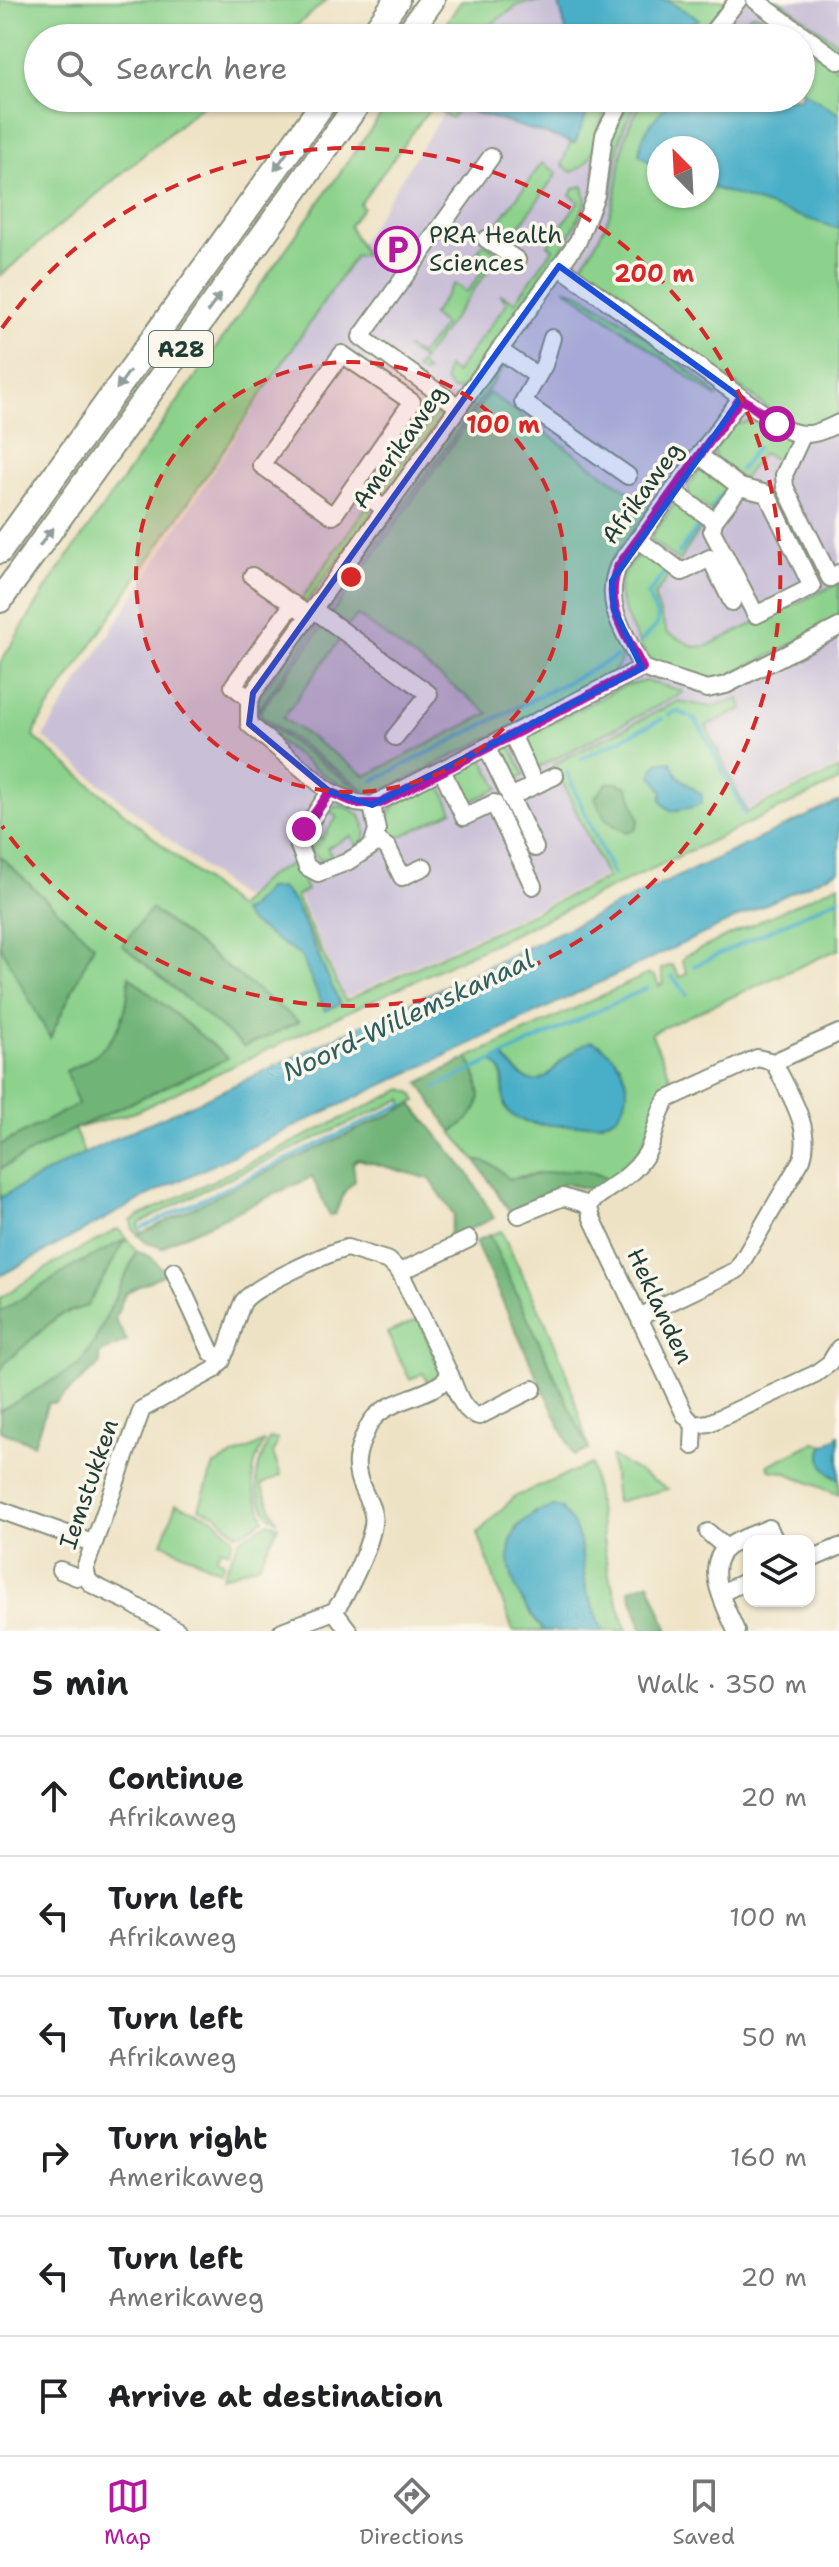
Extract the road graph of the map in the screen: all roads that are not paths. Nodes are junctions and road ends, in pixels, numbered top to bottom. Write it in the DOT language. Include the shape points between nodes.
graph roads {
  1 [pos="397,0"];
  2 [pos="432,0"];
  3 [pos="738,0"];
  4 [pos="755,0"];
  5 [pos="380,24"];
  6 [pos="415,24"];
  7 [pos="719,24"];
  8 [pos="788,24"];
  9 [pos="815,44"];
  10 [pos="839,61"];
  11 [pos="317,112"];
  12 [pos="352,112"];
  13 [pos="616,112"];
  14 [pos="491,157"];
  15 [pos="486,239"];
  16 [pos="517,260"];
  17 [pos="559,266"];
  18 [pos="552,338"];
  19 [pos="499,350"];
  20 [pos="536,375"];
  21 [pos="741,398"];
  22 [pos="457,406"];
  23 [pos="839,423"];
  24 [pos="802,436"];
  25 [pos="699,455"];
  26 [pos="628,476"];
  27 [pos="354,487"];
  28 [pos="740,487"];
  29 [pos="673,491"];
  30 [pos="385,509"];
  31 [pos="714,521"];
  32 [pos="638,539"];
  33 [pos="0,551"];
  34 [pos="839,573"];
  35 [pos="252,576"];
  36 [pos="0,600"];
  37 [pos="732,602"];
  38 [pos="293,604"];
  39 [pos="311,612"];
  40 [pos="839,627"];
  41 [pos="642,668"];
  42 [pos="250,699"];
  43 [pos="512,734"];
  44 [pos="395,737"];
  45 [pos="487,748"];
  46 [pos="442,770"];
  47 [pos="555,776"];
  48 [pos="535,785"];
  49 [pos="330,792"];
  50 [pos="510,797"];
  51 [pos="372,805"];
  52 [pos="376,839"];
  53 [pos="535,848"];
  54 [pos="424,867"];
  55 [pos="533,886"];
  56 [pos="839,1033"];
  57 [pos="774,1062"];
  58 [pos="588,1205"];
  59 [pos="519,1215"];
  60 [pos="469,1239"];
  61 [pos="174,1271"];
  62 [pos="400,1272"];
  63 [pos="639,1317"];
  64 [pos="839,1348"];
  65 [pos="222,1361"];
  66 [pos="450,1375"];
  67 [pos="533,1389"];
  68 [pos="694,1425"];
  69 [pos="693,1446"];
  70 [pos="0,1510"];
  71 [pos="708,1532"];
  72 [pos="754,1535"];
  73 [pos="772,1535"];
  74 [pos="743,1540"];
  75 [pos="92,1543"];
  76 [pos="839,1547"];
  77 [pos="726,1548"];
  78 [pos="815,1557"];
  79 [pos="60,1570"];
  80 [pos="86,1575"];
  81 [pos="743,1583"];
  82 [pos="721,1593"];
  83 [pos="334,1611"];
  84 [pos="178,1631"];
  85 [pos="282,1631"];
  86 [pos="349,1631"];
  87 [pos="736,1631"];
  1 -- 5 [label="highway"];
  2 -- 6 [label="highway"];
  3 -- 7 [label="street"];
  4 -- 8 [label="street"];
  9 -- 10 [label="street"];
  11 -- 33 [label="highway, A28, one-way"];
  36 -- 12 [label="highway, A28, one-way"];
  13 -- 17 [label="street, Amerikaweg" via="604,135 589,218"];
  14 -- 22 [label="street" via="361,337"];
  15 -- 16 [label="street"];
  17 -- 19 [label="street, Amerikaweg"];
  17 -- 21 [label="street"];
  18 -- 20 [label="street"];
  19 -- 20 [label="street"];
  19 -- 22 [label="street, Amerikaweg"];
  20 -- 26 [label="street" via="523,402"];
  21 -- 24 [label="street"];
  21 -- 25 [label="street, Afrikaweg"];
  22 -- 30 [label="street, Amerikaweg"];
  23 -- 24 [label="street"];
  24 -- 34 [label="street" via="784,475 785,487 830,578"];
  25 -- 28 [label="street"];
  25 -- 29 [label="street, Afrikaweg"];
  27 -- 27 [label="street" via="412,402 342,354 261,465 333,516"];
  27 -- 30 [label="street"];
  28 -- 31 [label="street"];
  28 -- 31 [label="street" via="767,494 812,587 756,615 712,531"];
  29 -- 31 [label="street"];
  29 -- 32 [label="street, Afrikaweg"];
  30 -- 39 [label="street, Amerikaweg"];
  32 -- 37 [label="street" via="682,572 710,558"];
  32 -- 41 [label="street, Afrikaweg" via="618,567 611,594"];
  35 -- 38 [label="street"];
  38 -- 39 [label="street"];
  38 -- 42 [label="street" via="233,686"];
  39 -- 42 [label="street, Amerikaweg"];
  39 -- 44 [label="street" via="429,694"];
  40 -- 41 [label="street" via="726,685 707,689"];
  41 -- 43 [label="street"];
  42 -- 49 [label="street" via="249,724"];
  43 -- 45 [label="street"];
  43 -- 48 [label="street"];
  45 -- 46 [label="street"];
  45 -- 50 [label="street"];
  46 -- 51 [label="street"];
  46 -- 55 [label="street" via="464,817 494,803"];
  47 -- 48 [label="street"];
  48 -- 50 [label="street"];
  49 -- 51 [label="street"];
  49 -- 52 [label="street" via="297,841 307,867 318,873 334,869 365,853"];
  50 -- 53 [label="street"];
  51 -- 52 [label="street"];
  52 -- 54 [label="street" via="388,848 402,877"];
  56 -- 57 [label="street"];
  57 -- 58 [label="street" via="757,1058 668,1099 651,1146 636,1169"];
  57 -- 63 [label="street" via="804,1129 802,1159 737,1270"];
  58 -- 59 [label="street" via="563,1197"];
  58 -- 63 [label="street, Heklanden"];
  60 -- 62 [label="street"];
  61 -- 65 [label="street" via="211,1352"];
  62 -- 65 [label="street" via="389,1261 347,1248 256,1289 243,1303"];
  62 -- 66 [label="street"];
  63 -- 68 [label="street, Heklanden"];
  64 -- 68 [label="street" via="815,1374"];
  65 -- 75 [label="street, Iemstukken" via="142,1409"];
  66 -- 67 [label="street" via="472,1415"];
  66 -- 83 [label="street" via="368,1425 356,1473 374,1527"];
  68 -- 69 [label="street"];
  70 -- 75 [label="street"];
  71 -- 77 [label="street"];
  72 -- 73 [label="street" via="769,1528"];
  74 -- 77 [label="street"];
  75 -- 80 [label="street, Iemstukken"];
  76 -- 78 [label="street"];
  77 -- 82 [label="street" via="715,1574"];
  79 -- 80 [label="street, Iemstukken"];
  80 -- 84 [label="street, Iemstukken" via="93,1585"];
  81 -- 82 [label="street"];
  82 -- 87 [label="street"];
  83 -- 85 [label="street"];
  83 -- 86 [label="street"];
}
